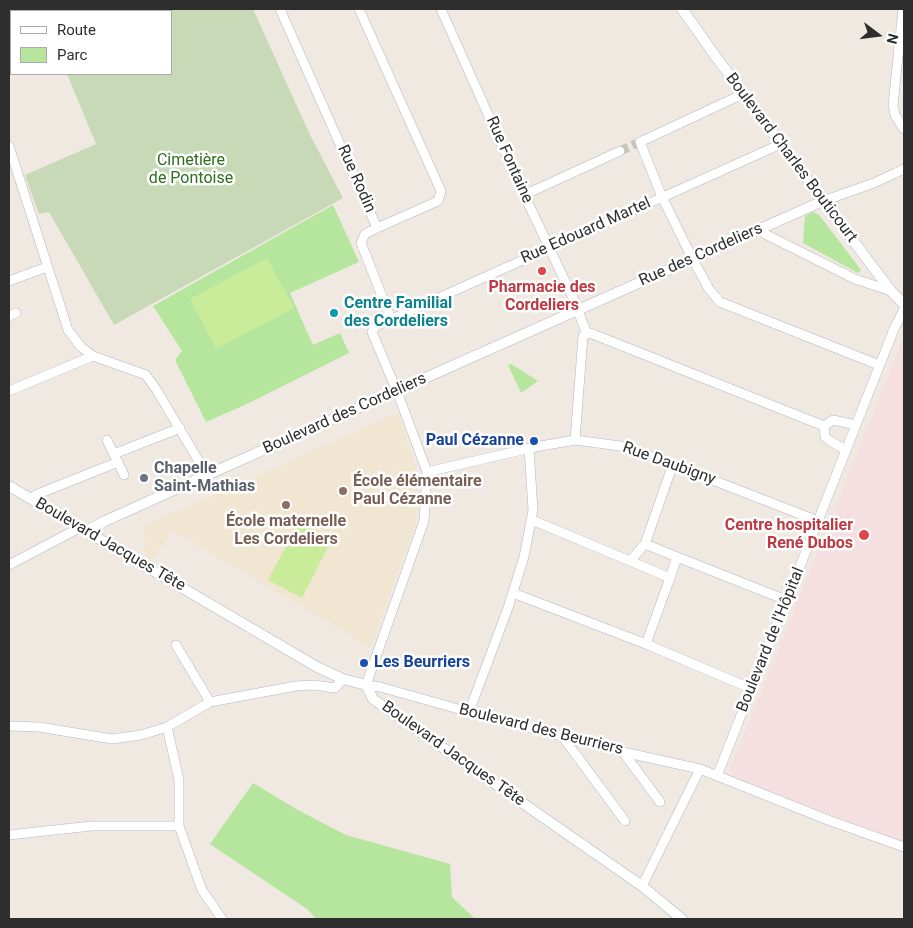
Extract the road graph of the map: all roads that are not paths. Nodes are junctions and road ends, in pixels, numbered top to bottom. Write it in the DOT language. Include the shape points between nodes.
graph roads {
  1 [pos="280,9"];
  2 [pos="359,9"];
  3 [pos="441,9"];
  4 [pos="682,9"];
  5 [pos="903,9"];
  6 [pos="743,94"];
  7 [pos="904,129"];
  8 [pos="781,144"];
  9 [pos="9,146"];
  10 [pos="620,151"];
  11 [pos="904,169"];
  12 [pos="524,195"];
  13 [pos="662,197"];
  14 [pos="823,201"];
  15 [pos="377,228"];
  16 [pos="761,229"];
  17 [pos="550,247"];
  18 [pos="692,258"];
  19 [pos="47,267"];
  20 [pos="9,280"];
  21 [pos="891,291"];
  22 [pos="904,304"];
  23 [pos="904,309"];
  24 [pos="578,310"];
  25 [pos="391,319"];
  26 [pos="587,334"];
  27 [pos="93,356"];
  28 [pos="880,365"];
  29 [pos="9,391"];
  30 [pos="396,391"];
  31 [pos="856,425"];
  32 [pos="824,426"];
  33 [pos="180,428"];
  34 [pos="107,440"];
  35 [pos="575,440"];
  36 [pos="529,448"];
  37 [pos="846,450"];
  38 [pos="114,454"];
  39 [pos="118,462"];
  40 [pos="673,464"];
  41 [pos="427,472"];
  42 [pos="124,475"];
  43 [pos="207,475"];
  44 [pos="9,486"];
  45 [pos="31,499"];
  46 [pos="532,520"];
  47 [pos="818,521"];
  48 [pos="83,530"];
  49 [pos="645,544"];
  50 [pos="677,557"];
  51 [pos="630,561"];
  52 [pos="9,565"];
  53 [pos="670,578"];
  54 [pos="513,593"];
  55 [pos="786,600"];
  56 [pos="646,644"];
  57 [pos="176,645"];
  58 [pos="343,679"];
  59 [pos="366,685"];
  60 [pos="752,688"];
  61 [pos="210,702"];
  62 [pos="468,712"];
  63 [pos="9,726"];
  64 [pos="167,727"];
  65 [pos="562,736"];
  66 [pos="623,752"];
  67 [pos="700,769"];
  68 [pos="717,776"];
  69 [pos="660,802"];
  70 [pos="625,821"];
  71 [pos="179,826"];
  72 [pos="9,835"];
  73 [pos="904,847"];
  74 [pos="642,886"];
  75 [pos="222,919"];
  76 [pos="682,919"];
  1 -- 15 [label="street, Rue Rodin"];
  2 -- 15 [label="street" via="441,191 438,201"];
  3 -- 12 [label="street, Rue Fontaine"];
  4 -- 6 [label="street, Boulevard Charles Bouticourt"];
  5 -- 7 [label="street" via="893,105"];
  6 -- 8 [label="street, Boulevard Charles Bouticourt"];
  6 -- 13 [label="street" via="640,142"];
  8 -- 13 [label="street, Rue Edouard Martel"];
  8 -- 14 [label="street, Boulevard Charles Bouticourt"];
  9 -- 19 [label="street"];
  10 -- 12 [label="street"];
  11 -- 14 [label="street"];
  12 -- 17 [label="street, Rue Fontaine"];
  13 -- 17 [label="street, Rue Edouard Martel"];
  13 -- 18 [label="street"];
  14 -- 16 [label="street, Rue des Cordeliers"];
  14 -- 21 [label="street, Boulevard Charles Bouticourt"];
  15 -- 25 [label="street, Rue Rodin" via="365,234 361,243"];
  16 -- 18 [label="street, Rue des Cordeliers"];
  16 -- 21 [label="street" via="765,234 855,278"];
  17 -- 24 [label="street, Rue Fontaine"];
  17 -- 25 [label="street, Rue Edouard Martel"];
  18 -- 24 [label="street, Rue des Cordeliers"];
  18 -- 28 [label="street" via="720,302"];
  19 -- 20 [label="street"];
  19 -- 27 [label="street" via="68,330"];
  21 -- 22 [label="street, Boulevard Charles Bouticourt"];
  23 -- 28 [label="street, Boulevard de l'Hôpital"];
  24 -- 26 [label="street, Rue Fontaine"];
  24 -- 30 [label="street, Boulevard des Cordeliers"];
  25 -- 30 [label="street" via="376,326 372,332"];
  26 -- 32 [label="street"];
  26 -- 35 [label="street" via="583,336"];
  27 -- 29 [label="street"];
  27 -- 33 [label="street" via="146,375"];
  28 -- 31 [label="street, Boulevard de l'Hôpital"];
  30 -- 41 [label="street"];
  30 -- 43 [label="street, Boulevard des Cordeliers"];
  31 -- 32 [label="street" via="833,420"];
  31 -- 37 [label="street, Boulevard de l'Hôpital"];
  32 -- 37 [label="street" via="825,437"];
  33 -- 38 [label="street"];
  33 -- 43 [label="street"];
  34 -- 38 [label="street"];
  35 -- 36 [label="street, Rue Daubigny"];
  35 -- 40 [label="street, Rue Daubigny" via="620,446"];
  36 -- 41 [label="street, Rue Daubigny"];
  36 -- 46 [label="street"];
  37 -- 47 [label="street, Boulevard de l'Hôpital"];
  38 -- 39 [label="street"];
  39 -- 42 [label="street"];
  39 -- 45 [label="street"];
  40 -- 47 [label="street, Rue Daubigny"];
  40 -- 49 [label="street"];
  41 -- 59 [label="street" via="424,521"];
  43 -- 48 [label="street, Boulevard des Cordeliers"];
  44 -- 45 [label="street, Boulevard Jacques Tête"];
  45 -- 48 [label="street, Boulevard Jacques Tête"];
  46 -- 51 [label="street"];
  46 -- 54 [label="street"];
  47 -- 55 [label="street, Boulevard de l'Hôpital"];
  48 -- 52 [label="street"];
  48 -- 58 [label="street, Boulevard Jacques Tête" via="317,667"];
  49 -- 50 [label="street"];
  49 -- 51 [label="street"];
  50 -- 53 [label="street"];
  50 -- 55 [label="street"];
  51 -- 53 [label="street"];
  53 -- 56 [label="street"];
  54 -- 56 [label="street"];
  54 -- 62 [label="street"];
  55 -- 60 [label="street, Boulevard de l'Hôpital"];
  56 -- 60 [label="street"];
  57 -- 61 [label="street"];
  58 -- 59 [label="street, Boulevard Jacques Tête"];
  58 -- 61 [label="street" via="334,688 296,686"];
  59 -- 62 [label="street, Boulevard des Beurriers"];
  59 -- 74 [label="street, Boulevard Jacques Tête" via="373,699"];
  60 -- 68 [label="street, Boulevard de l'Hôpital"];
  61 -- 64 [label="street"];
  62 -- 65 [label="street, Boulevard des Beurriers"];
  63 -- 64 [label="street" via="39,727 112,739"];
  64 -- 71 [label="street" via="179,780"];
  65 -- 66 [label="street, Boulevard des Beurriers"];
  65 -- 70 [label="street"];
  66 -- 67 [label="street, Boulevard des Beurriers"];
  66 -- 69 [label="street"];
  67 -- 68 [label="street, Boulevard des Beurriers"];
  67 -- 74 [label="street"];
  68 -- 73 [label="street, Boulevard des Beurriers"];
  71 -- 72 [label="street" via="91,826"];
  71 -- 75 [label="street" via="202,890"];
  74 -- 76 [label="street, Boulevard Jacques Tête"];
}
